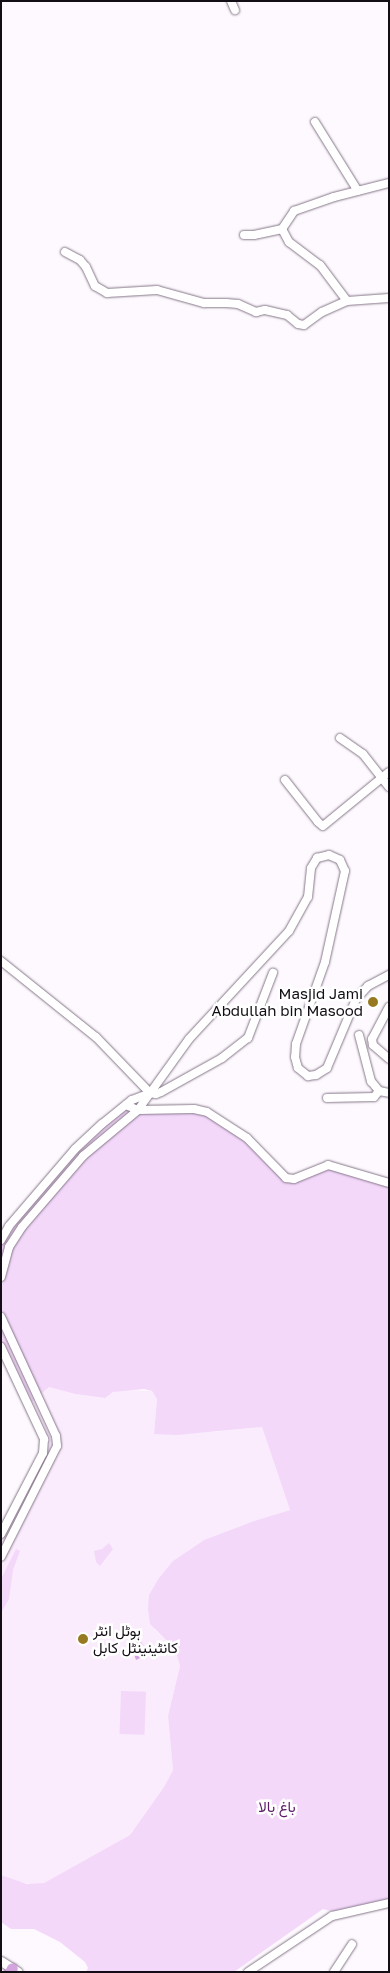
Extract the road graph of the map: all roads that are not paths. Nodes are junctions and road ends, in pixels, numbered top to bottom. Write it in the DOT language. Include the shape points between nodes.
graph roads {
  1 [pos="231,1"];
  2 [pos="235,10"];
  3 [pos="316,122"];
  4 [pos="389,183"];
  5 [pos="358,192"];
  6 [pos="282,229"];
  7 [pos="244,235"];
  8 [pos="65,252"];
  9 [pos="389,298"];
  10 [pos="347,301"];
  11 [pos="340,738"];
  12 [pos="389,772"];
  13 [pos="381,777"];
  14 [pos="285,780"];
  15 [pos="389,787"];
  16 [pos="1,960"];
  17 [pos="273,973"];
  18 [pos="389,975"];
  19 [pos="389,1006"];
  20 [pos="359,1035"];
  21 [pos="389,1059"];
  22 [pos="379,1091"];
  23 [pos="150,1093"];
  24 [pos="389,1093"];
  25 [pos="327,1098"];
  26 [pos="126,1105"];
  27 [pos="138,1110"];
  28 [pos="389,1183"];
  29 [pos="1,1240"];
  30 [pos="1,1277"];
  31 [pos="1,1317"];
  32 [pos="1,1346"];
  33 [pos="44,1410"];
  34 [pos="34,1415"];
  35 [pos="10,1516"];
  36 [pos="20,1521"];
  37 [pos="1,1534"];
  38 [pos="1,1556"];
  39 [pos="389,1903"];
  40 [pos="352,1944"];
  41 [pos="1,1961"];
  42 [pos="14,1971"];
  43 [pos="248,1972"];
  44 [pos="334,1972"];
  1 -- 2 [label="street"];
  3 -- 5 [label="street"];
  4 -- 5 [label="street"];
  5 -- 6 [label="street" via="294,211"];
  6 -- 7 [label="street"];
  6 -- 10 [label="street" via="289,242 320,265"];
  8 -- 10 [label="street" via="80,260 95,286 107,293 157,290 204,303 238,304 256,312 265,310 287,315 304,325 322,312"];
  9 -- 10 [label="street"];
  11 -- 13 [label="street" via="363,754"];
  12 -- 13 [label="street"];
  13 -- 14 [label="street" via="323,826"];
  13 -- 15 [label="street"];
  16 -- 23 [label="street" via="96,1038"];
  17 -- 23 [label="street" via="248,1038 222,1058 161,1092"];
  18 -- 23 [label="street" via="368,986 356,999 327,1068 316,1076 308,1076 298,1068 294,1057 296,1044 325,962 345,871 340,860 329,855 317,858 311,868 308,897 289,931 208,1017"];
  19 -- 21 [label="street" via="372,1039 373,1046"];
  20 -- 22 [label="street" via="371,1081"];
  22 -- 24 [label="street"];
  22 -- 25 [label="street" via="374,1097"];
  23 -- 26 [label="street"];
  23 -- 27 [label="street"];
  26 -- 27 [label="street"];
  26 -- 29 [label="street" via="75,1150 9,1226"];
  27 -- 28 [label="street" via="194,1109 207,1112 246,1138 286,1178 294,1179 328,1165"];
  27 -- 30 [label="street" via="83,1156 22,1227 9,1247"];
  31 -- 33 [label="street"];
  32 -- 34 [label="street"];
  33 -- 34 [label="street"];
  33 -- 36 [label="street" via="57,1446"];
  34 -- 35 [label="street" via="44,1439 43,1453"];
  35 -- 36 [label="street"];
  35 -- 37 [label="street"];
  36 -- 38 [label="street"];
  39 -- 43 [label="street" via="332,1916"];
  40 -- 44 [label="street"];
  41 -- 42 [label="street"];
}
